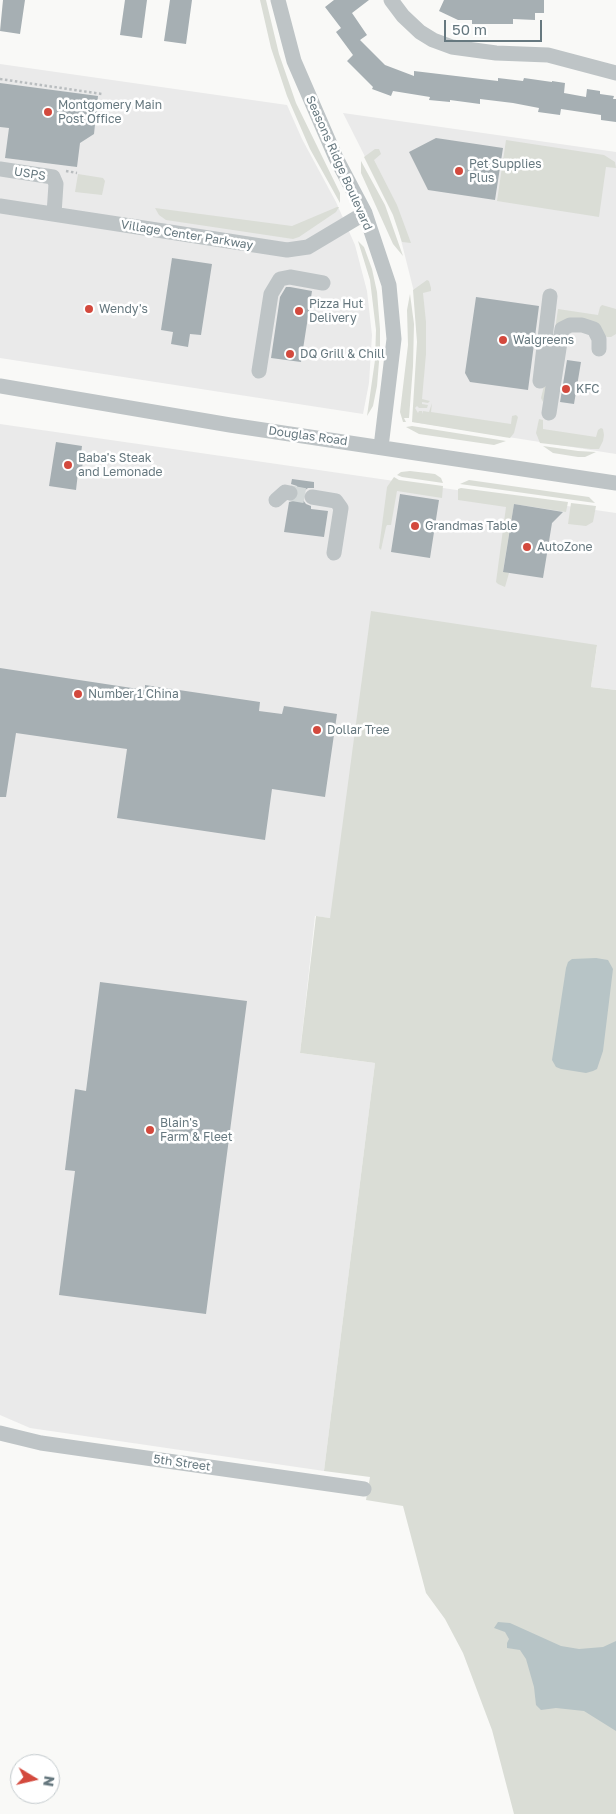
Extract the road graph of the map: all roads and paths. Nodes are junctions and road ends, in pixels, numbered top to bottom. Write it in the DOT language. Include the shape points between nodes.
graph roads {
  1 [pos="278,0"];
  2 [pos="391,0"];
  3 [pos="616,73"];
  4 [pos="0,79"];
  5 [pos="102,94"];
  6 [pos="0,169"];
  7 [pos="61,171"];
  8 [pos="77,173"];
  9 [pos="0,206"];
  10 [pos="365,213"];
  11 [pos="54,214"];
  12 [pos="323,283"];
  13 [pos="550,296"];
  14 [pos="599,349"];
  15 [pos="259,371"];
  16 [pos="540,381"];
  17 [pos="0,386"];
  18 [pos="549,413"];
  19 [pos="381,447"];
  20 [pos="616,483"];
  21 [pos="312,497"];
  22 [pos="334,553"];
  23 [pos="0,1433"];
  24 [pos="364,1489"];
  1 -- 10 [label="street, Seasons Ridge Boulevard" via="294,61 336,158"];
  2 -- 3 [label="street" via="420,32 452,47 548,55"];
  4 -- 5 [label="path"];
  6 -- 11 [label="street, USPS" via="53,177 56,184"];
  7 -- 8 [label="path"];
  9 -- 11 [label="street, Village Center Parkway"];
  10 -- 11 [label="street, Village Center Parkway" via="308,247 287,250"];
  10 -- 19 [label="street, Seasons Ridge Boulevard" via="389,284 394,339"];
  12 -- 15 [label="street" via="290,277 280,279 271,294"];
  13 -- 16 [label="street"];
  14 -- 18 [label="street" via="594,329 582,325 562,329"];
  17 -- 19 [label="street, Douglas Road"];
  19 -- 20 [label="street, Douglas Road"];
  21 -- 22 [label="street" via="336,501 341,508"];
  23 -- 24 [label="street, 5th Street" via="41,1443"];
}
